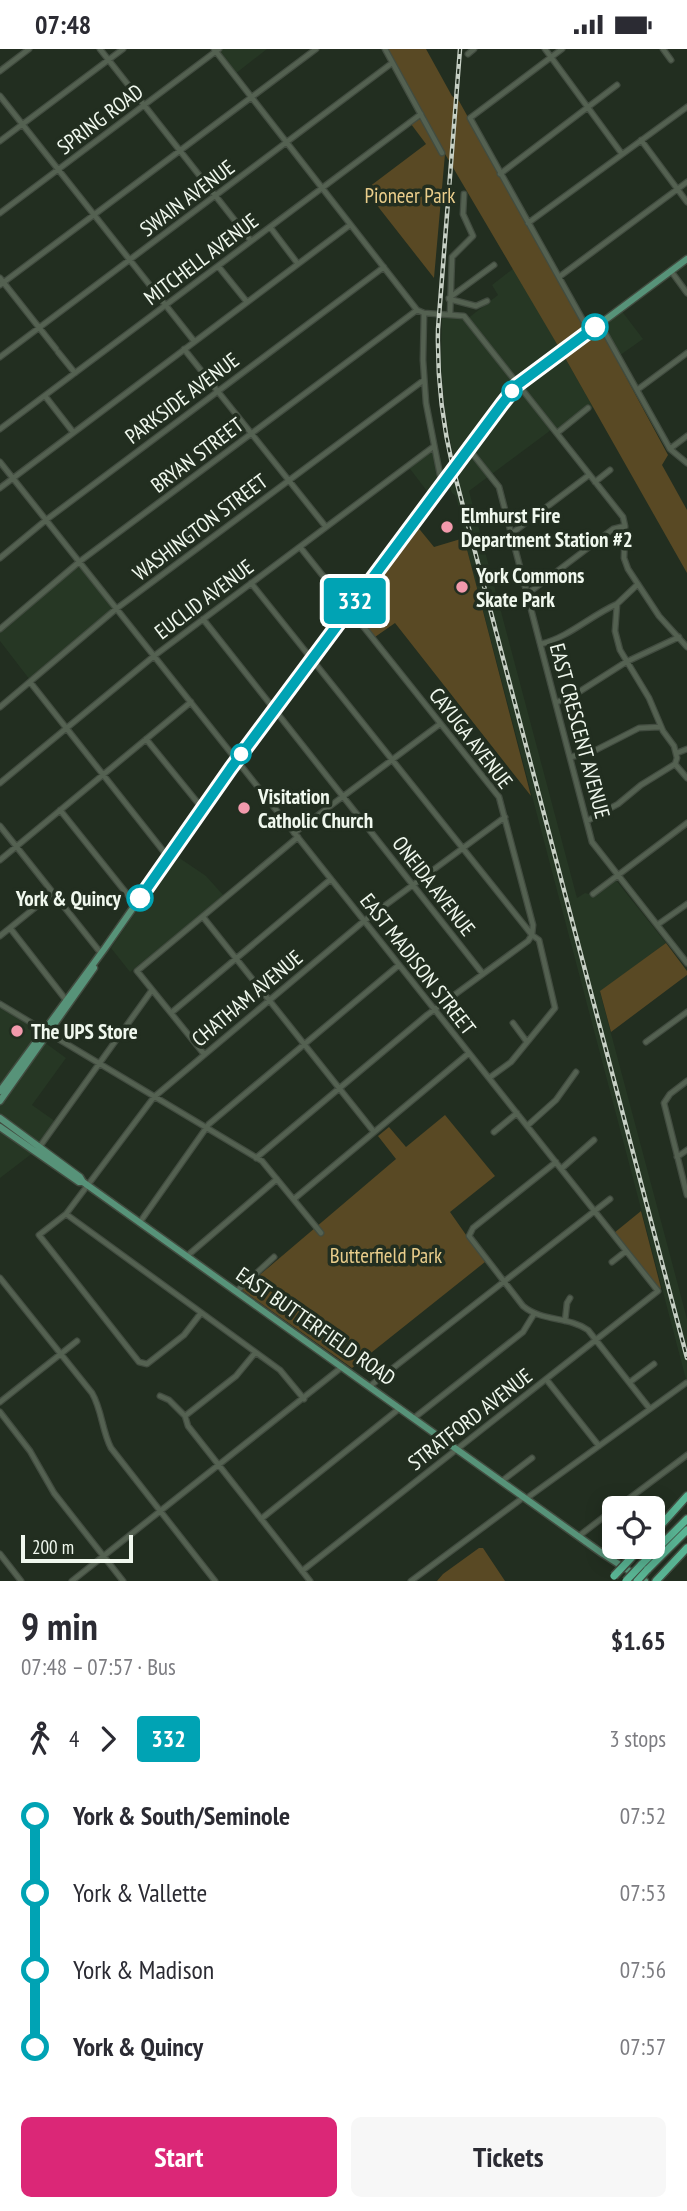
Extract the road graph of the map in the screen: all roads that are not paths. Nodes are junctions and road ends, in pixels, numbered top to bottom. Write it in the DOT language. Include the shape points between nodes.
graph roads {
  1 [pos="29,49"];
  2 [pos="100,49"];
  3 [pos="123,49"];
  4 [pos="316,49"];
  5 [pos="384,49"];
  6 [pos="474,49"];
  7 [pos="545,49"];
  8 [pos="562,49"];
  9 [pos="663,49"];
  10 [pos="217,50"];
  11 [pos="309,51"];
  12 [pos="468,54"];
  13 [pos="551,57"];
  14 [pos="109,60"];
  15 [pos="671,60"];
  16 [pos="393,63"];
  17 [pos="0,71"];
  18 [pos="617,85"];
  19 [pos="0,96"];
  20 [pos="251,97"];
  21 [pos="145,105"];
  22 [pos="588,107"];
  23 [pos="687,107"];
  24 [pos="421,114"];
  25 [pos="23,124"];
  26 [pos="641,140"];
  27 [pos="0,141"];
  28 [pos="287,143"];
  29 [pos="180,151"];
  30 [pos="442,153"];
  31 [pos="622,154"];
  32 [pos="58,170"];
  33 [pos="500,174"];
  34 [pos="687,182"];
  35 [pos="322,188"];
  36 [pos="678,189"];
  37 [pos="464,194"];
  38 [pos="215,196"];
  39 [pos="687,202"];
  40 [pos="0,213"];
  41 [pos="94,215"];
  42 [pos="528,223"];
  43 [pos="350,225"];
  44 [pos="270,227"];
  45 [pos="251,241"];
  46 [pos="687,259"];
  47 [pos="130,260"];
  48 [pos="298,264"];
  49 [pos="494,265"];
  50 [pos="218,266"];
  51 [pos="384,267"];
  52 [pos="671,271"];
  53 [pos="559,277"];
  54 [pos="1,282"];
  55 [pos="687,293"];
  56 [pos="449,299"];
  57 [pos="487,301"];
  58 [pos="247,302"];
  59 [pos="166,305"];
  60 [pos="417,310"];
  61 [pos="424,313"];
  62 [pos="450,314"];
  63 [pos="599,324"];
  64 [pos="39,328"];
  65 [pos="589,331"];
  66 [pos="194,341"];
  67 [pos="184,349"];
  68 [pos="687,353"];
  69 [pos="0,357"];
  70 [pos="75,373"];
  71 [pos="424,380"];
  72 [pos="517,385"];
  73 [pos="637,390"];
  74 [pos="218,391"];
  75 [pos="45,396"];
  76 [pos="588,408"];
  77 [pos="0,429"];
  78 [pos="73,432"];
  79 [pos="557,433"];
  80 [pos="252,434"];
  81 [pos="687,436"];
  82 [pos="433,447"];
  83 [pos="468,449"];
  84 [pos="670,449"];
  85 [pos="0,462"];
  86 [pos="687,463"];
  87 [pos="610,470"];
  88 [pos="589,475"];
  89 [pos="12,477"];
  90 [pos="289,480"];
  91 [pos="595,482"];
  92 [pos="442,485"];
  93 [pos="0,488"];
  94 [pos="46,520"];
  95 [pos="625,526"];
  96 [pos="326,527"];
  97 [pos="511,534"];
  98 [pos="300,547"];
  99 [pos="0,558"];
  100 [pos="79,562"];
  101 [pos="251,583"];
  102 [pos="638,584"];
  103 [pos="527,594"];
  104 [pos="617,604"];
  105 [pos="116,609"];
  106 [pos="349,610"];
  107 [pos="203,619"];
  108 [pos="0,629"];
  109 [pos="679,637"];
  110 [pos="541,645"];
  111 [pos="687,647"];
  112 [pos="154,656"];
  113 [pos="311,660"];
  114 [pos="626,661"];
  115 [pos="30,682"];
  116 [pos="191,702"];
  117 [pos="556,702"];
  118 [pos="0,707"];
  119 [pos="274,710"];
  120 [pos="440,724"];
  121 [pos="660,727"];
  122 [pos="66,728"];
  123 [pos="146,739"];
  124 [pos="687,749"];
  125 [pos="677,753"];
  126 [pos="571,757"];
  127 [pos="237,760"];
  128 [pos="391,761"];
  129 [pos="675,764"];
  130 [pos="103,775"];
  131 [pos="687,778"];
  132 [pos="0,783"];
  133 [pos="343,797"];
  134 [pos="202,808"];
  135 [pos="60,810"];
  136 [pos="505,817"];
  137 [pos="587,821"];
  138 [pos="0,826"];
  139 [pos="686,826"];
  140 [pos="296,835"];
  141 [pos="16,847"];
  142 [pos="462,849"];
  143 [pos="168,857"];
  144 [pos="0,860"];
  145 [pos="617,875"];
  146 [pos="331,879"];
  147 [pos="413,885"];
  148 [pos="53,893"];
  149 [pos="593,894"];
  150 [pos="135,904"];
  151 [pos="687,904"];
  152 [pos="203,917"];
  153 [pos="364,921"];
  154 [pos="657,925"];
  155 [pos="10,928"];
  156 [pos="532,935"];
  157 [pos="0,936"];
  158 [pos="102,950"];
  159 [pos="236,959"];
  160 [pos="687,963"];
  161 [pos="399,965"];
  162 [pos="483,974"];
  163 [pos="152,990"];
  164 [pos="66,1000"];
  165 [pos="269,1000"];
  166 [pos="0,1004"];
  167 [pos="435,1010"];
  168 [pos="687,1012"];
  169 [pos="171,1013"];
  170 [pos="513,1023"];
  171 [pos="45,1031"];
  172 [pos="527,1041"];
  173 [pos="646,1042"];
  174 [pos="304,1045"];
  175 [pos="469,1053"];
  176 [pos="204,1054"];
  177 [pos="99,1063"];
  178 [pos="576,1073"];
  179 [pos="489,1078"];
  180 [pos="687,1081"];
  181 [pos="339,1089"];
  182 [pos="0,1091"];
  183 [pos="154,1097"];
  184 [pos="0,1101"];
  185 [pos="0,1111"];
  186 [pos="517,1113"];
  187 [pos="1,1122"];
  188 [pos="527,1126"];
  189 [pos="206,1128"];
  190 [pos="374,1132"];
  191 [pos="494,1132"];
  192 [pos="594,1140"];
  193 [pos="38,1149"];
  194 [pos="687,1150"];
  195 [pos="677,1157"];
  196 [pos="256,1158"];
  197 [pos="556,1163"];
  198 [pos="561,1168"];
  199 [pos="277,1179"];
  200 [pos="86,1184"];
  201 [pos="687,1195"];
  202 [pos="294,1199"];
  203 [pos="610,1199"];
  204 [pos="595,1211"];
  205 [pos="66,1214"];
  206 [pos="140,1222"];
  207 [pos="321,1233"];
  208 [pos="626,1251"];
  209 [pos="187,1256"];
  210 [pos="274,1257"];
  211 [pos="612,1262"];
  212 [pos="0,1277"];
  213 [pos="503,1282"];
  214 [pos="237,1291"];
  215 [pos="658,1291"];
  216 [pos="570,1298"];
  217 [pos="201,1313"];
  218 [pos="534,1314"];
  219 [pos="565,1321"];
  220 [pos="596,1340"];
  221 [pos="78,1341"];
  222 [pos="255,1353"];
  223 [pos="61,1354"];
  224 [pos="653,1364"];
  225 [pos="343,1367"];
  226 [pos="546,1379"];
  227 [pos="630,1382"];
  228 [pos="686,1383"];
  229 [pos="370,1386"];
  230 [pos="160,1396"];
  231 [pos="304,1399"];
  232 [pos="0,1402"];
  233 [pos="400,1408"];
  234 [pos="650,1409"];
  235 [pos="0,1412"];
  236 [pos="185,1416"];
  237 [pos="414,1418"];
  238 [pos="599,1446"];
  239 [pos="458,1449"];
  240 [pos="687,1455"];
  241 [pos="532,1458"];
  242 [pos="219,1465"];
  243 [pos="502,1481"];
  244 [pos="632,1496"];
  245 [pos="687,1496"];
  246 [pos="526,1497"];
  247 [pos="161,1512"];
  248 [pos="261,1519"];
  249 [pos="602,1519"];
  250 [pos="687,1519"];
  251 [pos="665,1521"];
  252 [pos="687,1531"];
  253 [pos="579,1536"];
  254 [pos="687,1548"];
  255 [pos="0,1554"];
  256 [pos="103,1557"];
  257 [pos="630,1559"];
  258 [pos="646,1570"];
  259 [pos="302,1571"];
  260 [pos="611,1578"];
  261 [pos="658,1580"];
  262 [pos="21,1581"];
  263 [pos="72,1581"];
  264 [pos="123,1581"];
  265 [pos="215,1581"];
  266 [pos="310,1581"];
  267 [pos="411,1581"];
  268 [pos="626,1581"];
  269 [pos="641,1581"];
  1 -- 17 [label="street"];
  2 -- 14 [label="street"];
  3 -- 14 [label="street"];
  4 -- 11 [label="street"];
  5 -- 16 [label="street"];
  6 -- 12 [label="street"];
  7 -- 13 [label="street"];
  8 -- 13 [label="street"];
  9 -- 15 [label="street"];
  10 -- 20 [label="street"];
  10 -- 21 [label="street, SPRING ROAD"];
  11 -- 20 [label="street"];
  13 -- 22 [label="street"];
  13 -- 33 [label="street" via="470,118"];
  14 -- 21 [label="street"];
  14 -- 25 [label="street"];
  16 -- 24 [label="street"];
  16 -- 28 [label="street, SWAIN AVENUE"];
  18 -- 22 [label="street"];
  19 -- 25 [label="street"];
  20 -- 28 [label="street"];
  20 -- 29 [label="street"];
  21 -- 29 [label="street"];
  21 -- 32 [label="street, SPRING ROAD"];
  22 -- 31 [label="street"];
  22 -- 33 [label="street"];
  23 -- 26 [label="street"];
  24 -- 30 [label="street"];
  24 -- 35 [label="street, MITCHELL AVENUE"];
  25 -- 27 [label="street"];
  25 -- 32 [label="street"];
  26 -- 31 [label="street"];
  26 -- 36 [label="street"];
  28 -- 35 [label="street"];
  28 -- 38 [label="street, SWAIN AVENUE"];
  29 -- 38 [label="street"];
  29 -- 41 [label="street"];
  31 -- 42 [label="street"];
  32 -- 40 [label="street, SPRING ROAD"];
  32 -- 41 [label="street"];
  33 -- 42 [label="street"];
  34 -- 36 [label="street"];
  35 -- 43 [label="street"];
  35 -- 44 [label="street, MITCHELL AVENUE"];
  36 -- 39 [label="street"];
  36 -- 53 [label="street"];
  37 -- 56 [label="street" via="463,214 473,236 452,257"];
  38 -- 45 [label="street"];
  38 -- 47 [label="street, SWAIN AVENUE"];
  41 -- 47 [label="street"];
  41 -- 54 [label="street"];
  42 -- 53 [label="street"];
  43 -- 48 [label="street"];
  43 -- 51 [label="street"];
  44 -- 45 [label="street, MITCHELL AVENUE"];
  44 -- 48 [label="street"];
  45 -- 50 [label="street, MITCHELL AVENUE"];
  46 -- 52 [label="main road"];
  47 -- 59 [label="street"];
  47 -- 64 [label="street, SWAIN AVENUE"];
  48 -- 58 [label="street"];
  49 -- 56 [label="street"];
  50 -- 58 [label="street"];
  50 -- 59 [label="street, MITCHELL AVENUE"];
  51 -- 60 [label="street"];
  51 -- 74 [label="street, PARKSIDE AVENUE"];
  52 -- 55 [label="street"];
  52 -- 63 [label="main road"];
  53 -- 65 [label="street"];
  54 -- 64 [label="street"];
  56 -- 57 [label="street" via="476,306"];
  56 -- 62 [label="street"];
  58 -- 66 [label="street"];
  59 -- 66 [label="street"];
  59 -- 70 [label="street, MITCHELL AVENUE"];
  60 -- 61 [label="street"];
  60 -- 80 [label="street, BRYAN STREET"];
  61 -- 62 [label="street"];
  61 -- 71 [label="street"];
  62 -- 72 [label="street" via="464,316"];
  63 -- 65 [label="main road"];
  63 -- 73 [label="street"];
  64 -- 69 [label="street, SWAIN AVENUE"];
  64 -- 70 [label="street"];
  65 -- 72 [label="main road"];
  66 -- 67 [label="street"];
  67 -- 74 [label="street"];
  67 -- 78 [label="street"];
  68 -- 73 [label="street"];
  70 -- 75 [label="street, MITCHELL AVENUE"];
  71 -- 82 [label="street"];
  71 -- 90 [label="street, WASHINGTON STREET"];
  72 -- 79 [label="street"];
  72 -- 83 [label="main road"];
  73 -- 84 [label="street"];
  74 -- 80 [label="street"];
  74 -- 94 [label="street, PARKSIDE AVENUE"];
  75 -- 77 [label="street, MITCHELL AVENUE"];
  75 -- 78 [label="street"];
  76 -- 79 [label="street"];
  78 -- 89 [label="street"];
  79 -- 88 [label="street"];
  80 -- 90 [label="street"];
  80 -- 100 [label="street, BRYAN STREET"];
  81 -- 84 [label="street"];
  82 -- 92 [label="street"];
  82 -- 96 [label="street, EUCLID AVENUE"];
  83 -- 92 [label="main road"];
  83 -- 97 [label="street, EAST CRESCENT AVENUE" via="498,485"];
  84 -- 86 [label="street"];
  85 -- 89 [label="street, EAST MADISON STREET"];
  87 -- 91 [label="street"];
  88 -- 91 [label="street"];
  88 -- 97 [label="street"];
  89 -- 93 [label="street"];
  89 -- 94 [label="street, EAST MADISON STREET"];
  90 -- 96 [label="street"];
  90 -- 105 [label="street, WASHINGTON STREET"];
  91 -- 95 [label="street"];
  92 -- 106 [label="main road"];
  94 -- 99 [label="street, PARKSIDE AVENUE"];
  94 -- 100 [label="street, EAST MADISON STREET"];
  95 -- 102 [label="street" via="625,561"];
  95 -- 103 [label="street" via="613,529"];
  96 -- 98 [label="street, EUCLID AVENUE"];
  97 -- 103 [label="street, EAST CRESCENT AVENUE"];
  98 -- 101 [label="street, EUCLID AVENUE"];
  98 -- 106 [label="street, CAYUGA AVENUE"];
  100 -- 105 [label="street, EAST MADISON STREET"];
  100 -- 108 [label="street, BRYAN STREET"];
  101 -- 107 [label="street, EUCLID AVENUE"];
  101 -- 113 [label="street"];
  102 -- 104 [label="street"];
  102 -- 109 [label="street"];
  103 -- 110 [label="street, EAST CRESCENT AVENUE"];
  104 -- 110 [label="street" via="556,641"];
  104 -- 114 [label="street" via="616,638"];
  105 -- 112 [label="street, EAST MADISON STREET"];
  105 -- 115 [label="street, WASHINGTON STREET"];
  106 -- 113 [label="main road"];
  106 -- 120 [label="street, CAYUGA AVENUE"];
  107 -- 112 [label="street, EUCLID AVENUE"];
  107 -- 119 [label="street, ONEIDA AVENUE"];
  109 -- 111 [label="street"];
  109 -- 114 [label="street"];
  110 -- 117 [label="street, EAST CRESCENT AVENUE"];
  112 -- 116 [label="street, EAST MADISON STREET"];
  112 -- 122 [label="street, EUCLID AVENUE"];
  113 -- 119 [label="main road"];
  113 -- 128 [label="street"];
  114 -- 117 [label="street"];
  114 -- 121 [label="street" via="649,698"];
  115 -- 118 [label="street, WASHINGTON STREET"];
  115 -- 122 [label="street"];
  116 -- 123 [label="street"];
  116 -- 127 [label="street, EAST MADISON STREET"];
  117 -- 126 [label="street, EAST CRESCENT AVENUE"];
  119 -- 127 [label="main road"];
  119 -- 133 [label="street, ONEIDA AVENUE"];
  120 -- 128 [label="street"];
  120 -- 136 [label="street, CAYUGA AVENUE" via="499,797"];
  121 -- 125 [label="street"];
  121 -- 126 [label="street" via="629,732 594,751"];
  122 -- 130 [label="street"];
  122 -- 132 [label="street, EUCLID AVENUE"];
  123 -- 130 [label="street"];
  123 -- 134 [label="street"];
  124 -- 125 [label="street"];
  125 -- 129 [label="street"];
  126 -- 137 [label="street, EAST CRESCENT AVENUE"];
  127 -- 134 [label="main road"];
  127 -- 140 [label="street, EAST MADISON STREET"];
  128 -- 133 [label="street"];
  128 -- 142 [label="street"];
  129 -- 131 [label="street"];
  129 -- 137 [label="street"];
  130 -- 135 [label="street"];
  130 -- 143 [label="street"];
  133 -- 140 [label="street"];
  133 -- 147 [label="street, ONEIDA AVENUE"];
  134 -- 143 [label="main road"];
  135 -- 141 [label="street"];
  135 -- 150 [label="street"];
  136 -- 142 [label="street, CHATHAM AVENUE"];
  136 -- 156 [label="street, CAYUGA AVENUE"];
  137 -- 145 [label="street, EAST CRESCENT AVENUE" via="593,844"];
  138 -- 141 [label="street"];
  139 -- 145 [label="street"];
  140 -- 146 [label="street, EAST MADISON STREET"];
  140 -- 152 [label="street"];
  141 -- 144 [label="street"];
  141 -- 148 [label="street"];
  142 -- 147 [label="street, CHATHAM AVENUE"];
  142 -- 156 [label="street"];
  143 -- 150 [label="main road"];
  145 -- 149 [label="street"];
  145 -- 154 [label="street, EAST CRESCENT AVENUE"];
  146 -- 153 [label="street, EAST MADISON STREET"];
  146 -- 159 [label="street"];
  147 -- 153 [label="street, CHATHAM AVENUE"];
  147 -- 162 [label="street, ONEIDA AVENUE"];
  148 -- 155 [label="street"];
  148 -- 158 [label="street"];
  150 -- 158 [label="main road"];
  151 -- 154 [label="street"];
  152 -- 159 [label="street"];
  152 -- 163 [label="street" via="137,971"];
  153 -- 161 [label="street, EAST MADISON STREET"];
  153 -- 165 [label="street, CHATHAM AVENUE"];
  154 -- 160 [label="street, EAST CRESCENT AVENUE"];
  155 -- 157 [label="street"];
  155 -- 164 [label="street"];
  156 -- 162 [label="street"];
  156 -- 172 [label="street, CAYUGA AVENUE" via="539,940 555,1003 553,1012"];
  158 -- 164 [label="main road"];
  158 -- 171 [label="main road"];
  159 -- 165 [label="street"];
  159 -- 169 [label="street"];
  161 -- 167 [label="street, EAST MADISON STREET"];
  161 -- 174 [label="street"];
  162 -- 167 [label="street"];
  163 -- 169 [label="street"];
  163 -- 177 [label="street"];
  164 -- 171 [label="main road"];
  165 -- 174 [label="street"];
  165 -- 176 [label="street, CHATHAM AVENUE"];
  166 -- 171 [label="street"];
  167 -- 175 [label="street, EAST MADISON STREET"];
  167 -- 181 [label="street"];
  168 -- 173 [label="street"];
  169 -- 176 [label="street"];
  170 -- 172 [label="street"];
  171 -- 177 [label="street"];
  171 -- 182 [label="main road"];
  171 -- 184 [label="main road"];
  172 -- 179 [label="street" via="510,1063"];
  174 -- 181 [label="street"];
  174 -- 189 [label="street"];
  175 -- 179 [label="street, EAST MADISON STREET"];
  175 -- 190 [label="street"];
  176 -- 183 [label="street, CHATHAM AVENUE"];
  177 -- 183 [label="street"];
  177 -- 193 [label="street"];
  178 -- 188 [label="street"];
  179 -- 186 [label="street, EAST MADISON STREET"];
  180 -- 195 [label="street" via="664,1103"];
  181 -- 190 [label="street"];
  181 -- 196 [label="street"];
  183 -- 189 [label="street"];
  183 -- 200 [label="street, CHATHAM AVENUE"];
  185 -- 187 [label="main road"];
  186 -- 188 [label="street, EAST MADISON STREET"];
  186 -- 191 [label="street"];
  187 -- 193 [label="main road, EAST BUTTERFIELD ROAD"];
  188 -- 197 [label="street, EAST MADISON STREET"];
  189 -- 196 [label="street"];
  189 -- 206 [label="street"];
  190 -- 202 [label="street"];
  192 -- 198 [label="street"];
  193 -- 200 [label="main road, EAST BUTTERFIELD ROAD"];
  194 -- 195 [label="street"];
  195 -- 201 [label="street"];
  196 -- 199 [label="street"];
  197 -- 198 [label="street, EAST MADISON STREET"];
  197 -- 213 [label="street" via="469,1234"];
  198 -- 204 [label="street, EAST MADISON STREET"];
  199 -- 202 [label="street"];
  199 -- 209 [label="street"];
  200 -- 205 [label="street, CHATHAM AVENUE"];
  200 -- 206 [label="main road, EAST BUTTERFIELD ROAD"];
  202 -- 207 [label="street"];
  203 -- 204 [label="street"];
  204 -- 208 [label="street, EAST MADISON STREET"];
  204 -- 213 [label="street"];
  205 -- 217 [label="street"];
  205 -- 217 [label="street, CHATHAM AVENUE" via="39,1235 139,1362 147,1364 181,1337"];
  206 -- 209 [label="main road, EAST BUTTERFIELD ROAD"];
  208 -- 211 [label="street"];
  208 -- 215 [label="street, EAST MADISON STREET"];
  209 -- 214 [label="main road, EAST BUTTERFIELD ROAD"];
  210 -- 214 [label="street"];
  212 -- 223 [label="street"];
  213 -- 218 [label="street"];
  213 -- 229 [label="street"];
  214 -- 225 [label="main road, EAST BUTTERFIELD ROAD"];
  215 -- 220 [label="street, STRATFORD AVENUE"];
  216 -- 219 [label="street"];
  217 -- 222 [label="street"];
  218 -- 219 [label="street"];
  218 -- 237 [label="street" via="523,1332"];
  219 -- 220 [label="street" via="584,1327"];
  220 -- 226 [label="street, STRATFORD AVENUE"];
  220 -- 227 [label="street"];
  221 -- 223 [label="street"];
  222 -- 231 [label="street" via="284,1374"];
  222 -- 236 [label="street" via="236,1376"];
  223 -- 232 [label="street"];
  223 -- 247 [label="street" via="95,1399 109,1445"];
  224 -- 227 [label="street"];
  225 -- 229 [label="main road, EAST BUTTERFIELD ROAD"];
  225 -- 231 [label="street"];
  226 -- 238 [label="street"];
  226 -- 239 [label="street, STRATFORD AVENUE"];
  227 -- 234 [label="street"];
  228 -- 234 [label="street"];
  229 -- 233 [label="main road, EAST BUTTERFIELD ROAD"];
  230 -- 236 [label="street"];
  231 -- 242 [label="street"];
  233 -- 237 [label="main road, EAST BUTTERFIELD ROAD"];
  233 -- 248 [label="street"];
  234 -- 238 [label="street"];
  235 -- 256 [label="street"];
  236 -- 242 [label="street"];
  237 -- 239 [label="main road, EAST BUTTERFIELD ROAD"];
  238 -- 246 [label="street"];
  239 -- 243 [label="main road, EAST BUTTERFIELD ROAD"];
  239 -- 259 [label="street, STRATFORD AVENUE"];
  240 -- 244 [label="street"];
  241 -- 243 [label="street"];
  242 -- 247 [label="street"];
  242 -- 248 [label="street"];
  243 -- 246 [label="main road, EAST BUTTERFIELD ROAD"];
  245 -- 251 [label="highway"];
  246 -- 253 [label="main road, EAST BUTTERFIELD ROAD"];
  246 -- 267 [label="street"];
  247 -- 256 [label="street"];
  247 -- 265 [label="street"];
  248 -- 259 [label="street"];
  249 -- 253 [label="street"];
  250 -- 258 [label="highway"];
  252 -- 258 [label="highway"];
  253 -- 269 [label="main road, EAST BUTTERFIELD ROAD"];
  254 -- 261 [label="highway"];
  255 -- 262 [label="street"];
  256 -- 263 [label="street"];
  256 -- 264 [label="street"];
  257 -- 260 [label="highway, bridge"];
  258 -- 268 [label="highway, bridge"];
  258 -- 269 [label="highway, bridge"];
  259 -- 266 [label="street"];
}
